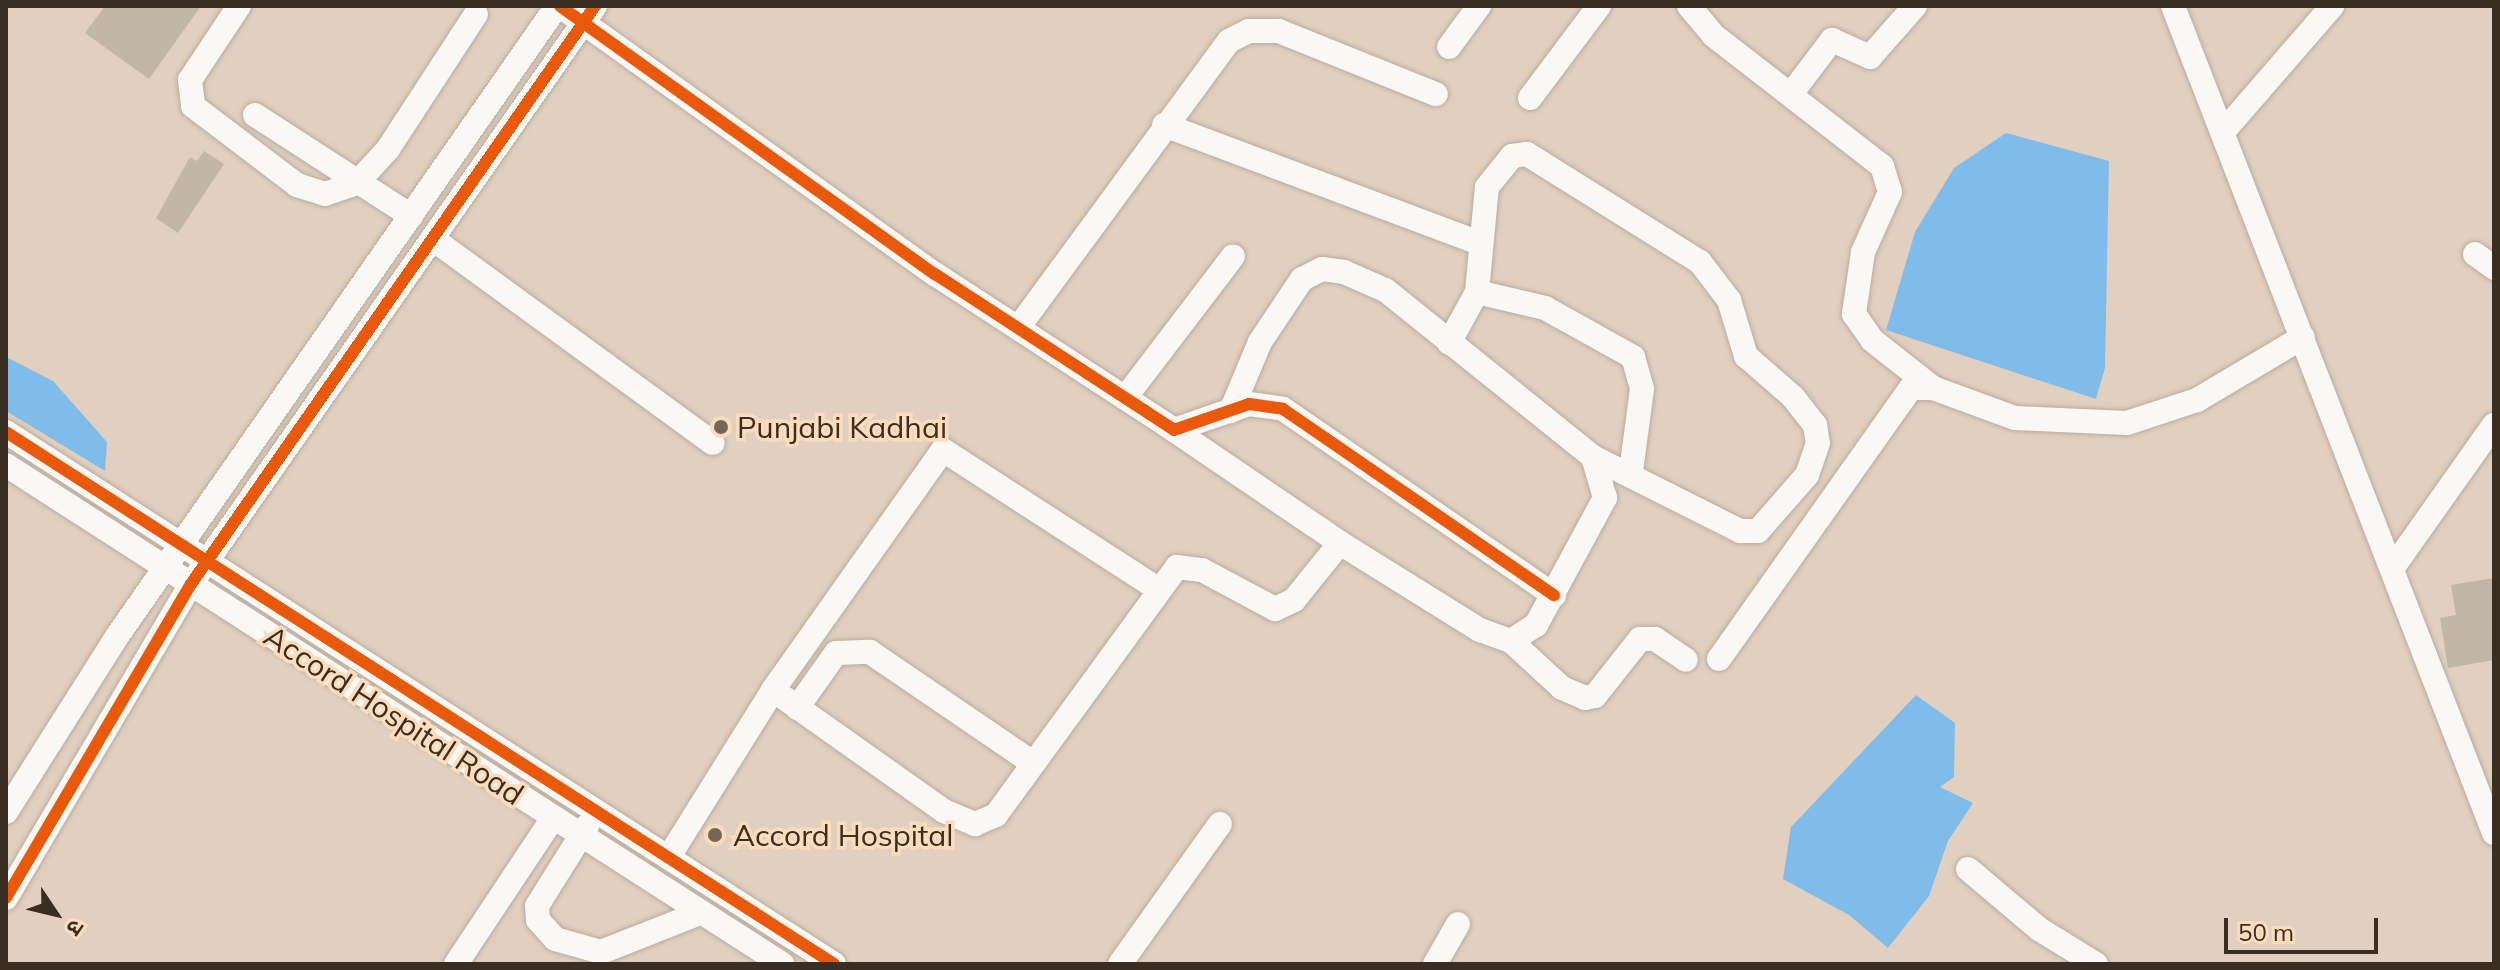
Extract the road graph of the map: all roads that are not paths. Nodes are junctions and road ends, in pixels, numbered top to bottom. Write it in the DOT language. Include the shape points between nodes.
graph roads {
  1 [pos="239,6"];
  2 [pos="559,6"];
  3 [pos="1479,6"];
  4 [pos="1599,6"];
  5 [pos="1689,6"];
  6 [pos="1915,6"];
  7 [pos="2173,6"];
  8 [pos="2332,6"];
  9 [pos="476,14"];
  10 [pos="589,16"];
  11 [pos="1449,47"];
  12 [pos="1436,94"];
  13 [pos="1791,94"];
  14 [pos="1530,98"];
  15 [pos="255,115"];
  16 [pos="1164,125"];
  17 [pos="2223,132"];
  18 [pos="357,183"];
  19 [pos="411,216"];
  20 [pos="433,239"];
  21 [pos="1477,242"];
  22 [pos="1233,256"];
  23 [pos="1477,292"];
  24 [pos="1018,328"];
  25 [pos="2303,337"];
  26 [pos="1449,343"];
  27 [pos="1933,388"];
  28 [pos="1125,398"];
  29 [pos="1231,411"];
  30 [pos="2494,425"];
  31 [pos="1174,430"];
  32 [pos="6,432"];
  33 [pos="713,443"];
  34 [pos="1593,457"];
  35 [pos="6,465"];
  36 [pos="1631,471"];
  37 [pos="183,541"];
  38 [pos="1340,543"];
  39 [pos="208,560"];
  40 [pos="166,565"];
  41 [pos="2394,566"];
  42 [pos="191,584"];
  43 [pos="1156,588"];
  44 [pos="1554,595"];
  45 [pos="1511,641"];
  46 [pos="1719,659"];
  47 [pos="1686,660"];
  48 [pos="773,690"];
  49 [pos="797,708"];
  50 [pos="1033,763"];
  51 [pos="598,810"];
  52 [pos="6,812"];
  53 [pos="553,818"];
  54 [pos="1220,824"];
  55 [pos="2494,833"];
  56 [pos="580,837"];
  57 [pos="670,855"];
  58 [pos="1968,869"];
  59 [pos="6,898"];
  60 [pos="700,913"];
  61 [pos="1458,924"];
  62 [pos="456,964"];
  63 [pos="782,964"];
  64 [pos="834,964"];
  65 [pos="1120,964"];
  66 [pos="1435,964"];
  67 [pos="2096,964"];
  1 -- 18 [label="street" via="190,80 193,106 297,185 325,194"];
  2 -- 10 [label="street"];
  2 -- 19 [label="street"];
  3 -- 11 [label="street"];
  4 -- 14 [label="street"];
  5 -- 13 [label="street" via="1713,35"];
  6 -- 13 [label="street" via="1870,57 1832,40"];
  7 -- 17 [label="street"];
  8 -- 17 [label="street"];
  9 -- 18 [label="street" via="458,52"];
  10 -- 20 [label="street"];
  10 -- 24 [label="street"];
  12 -- 16 [label="street" via="1279,31 1249,31 1211,59"];
  13 -- 27 [label="street" via="1866,150 1889,180 1885,207 1863,252 1854,314 1872,340"];
  15 -- 18 [label="street"];
  16 -- 21 [label="street"];
  16 -- 24 [label="street"];
  17 -- 25 [label="street"];
  18 -- 19 [label="street"];
  19 -- 37 [label="street"];
  20 -- 33 [label="street"];
  20 -- 39 [label="street"];
  21 -- 23 [label="street"];
  21 -- 36 [label="street" via="1487,187 1512,156 1527,154 1559,169 1700,262 1729,300 1746,356 1815,425 1818,443 1807,475 1758,531 1740,531"];
  22 -- 28 [label="street"];
  23 -- 26 [label="street"];
  23 -- 36 [label="street" via="1545,308 1633,357 1642,389"];
  24 -- 28 [label="street"];
  25 -- 27 [label="street" via="2197,400 2127,423 2015,418"];
  25 -- 41 [label="street"];
  26 -- 29 [label="street" via="1385,290 1322,269 1302,279 1280,307"];
  26 -- 34 [label="street"];
  27 -- 46 [label="street" via="1904,395"];
  28 -- 31 [label="street"];
  29 -- 31 [label="street"];
  29 -- 44 [label="street" via="1266,402 1283,409"];
  30 -- 41 [label="street"];
  31 -- 38 [label="street"];
  32 -- 37 [label="street"];
  34 -- 36 [label="street"];
  34 -- 44 [label="street" via="1605,498"];
  35 -- 40 [label="street, Accord Hospital Road"];
  37 -- 39 [label="street"];
  37 -- 40 [label="street"];
  38 -- 43 [label="street" via="1294,600 1275,609 1202,570 1177,567"];
  38 -- 45 [label="street" via="1480,630"];
  39 -- 42 [label="street"];
  39 -- 51 [label="street"];
  40 -- 42 [label="street, Accord Hospital Road"];
  40 -- 52 [label="street"];
  41 -- 55 [label="street"];
  42 -- 53 [label="street, Accord Hospital Road"];
  42 -- 59 [label="street"];
  43 -- 48 [label="street" via="943,450"];
  43 -- 50 [label="street"];
  44 -- 45 [label="street" via="1536,625"];
  45 -- 47 [label="street" via="1562,688 1585,698 1595,696 1640,639 1655,639"];
  48 -- 49 [label="street"];
  48 -- 57 [label="street"];
  49 -- 50 [label="street" via="823,664 845,651 870,652"];
  49 -- 50 [label="street" via="961,822 996,815"];
  51 -- 56 [label="street"];
  51 -- 57 [label="street"];
  53 -- 56 [label="street, Accord Hospital Road"];
  53 -- 62 [label="street"];
  54 -- 65 [label="street"];
  56 -- 60 [label="street, Accord Hospital Road"];
  56 -- 60 [label="street" via="537,906 538,920 555,939 601,952"];
  57 -- 64 [label="street"];
  58 -- 67 [label="street" via="2039,929"];
  60 -- 63 [label="street, Accord Hospital Road"];
  61 -- 66 [label="street"];
}
